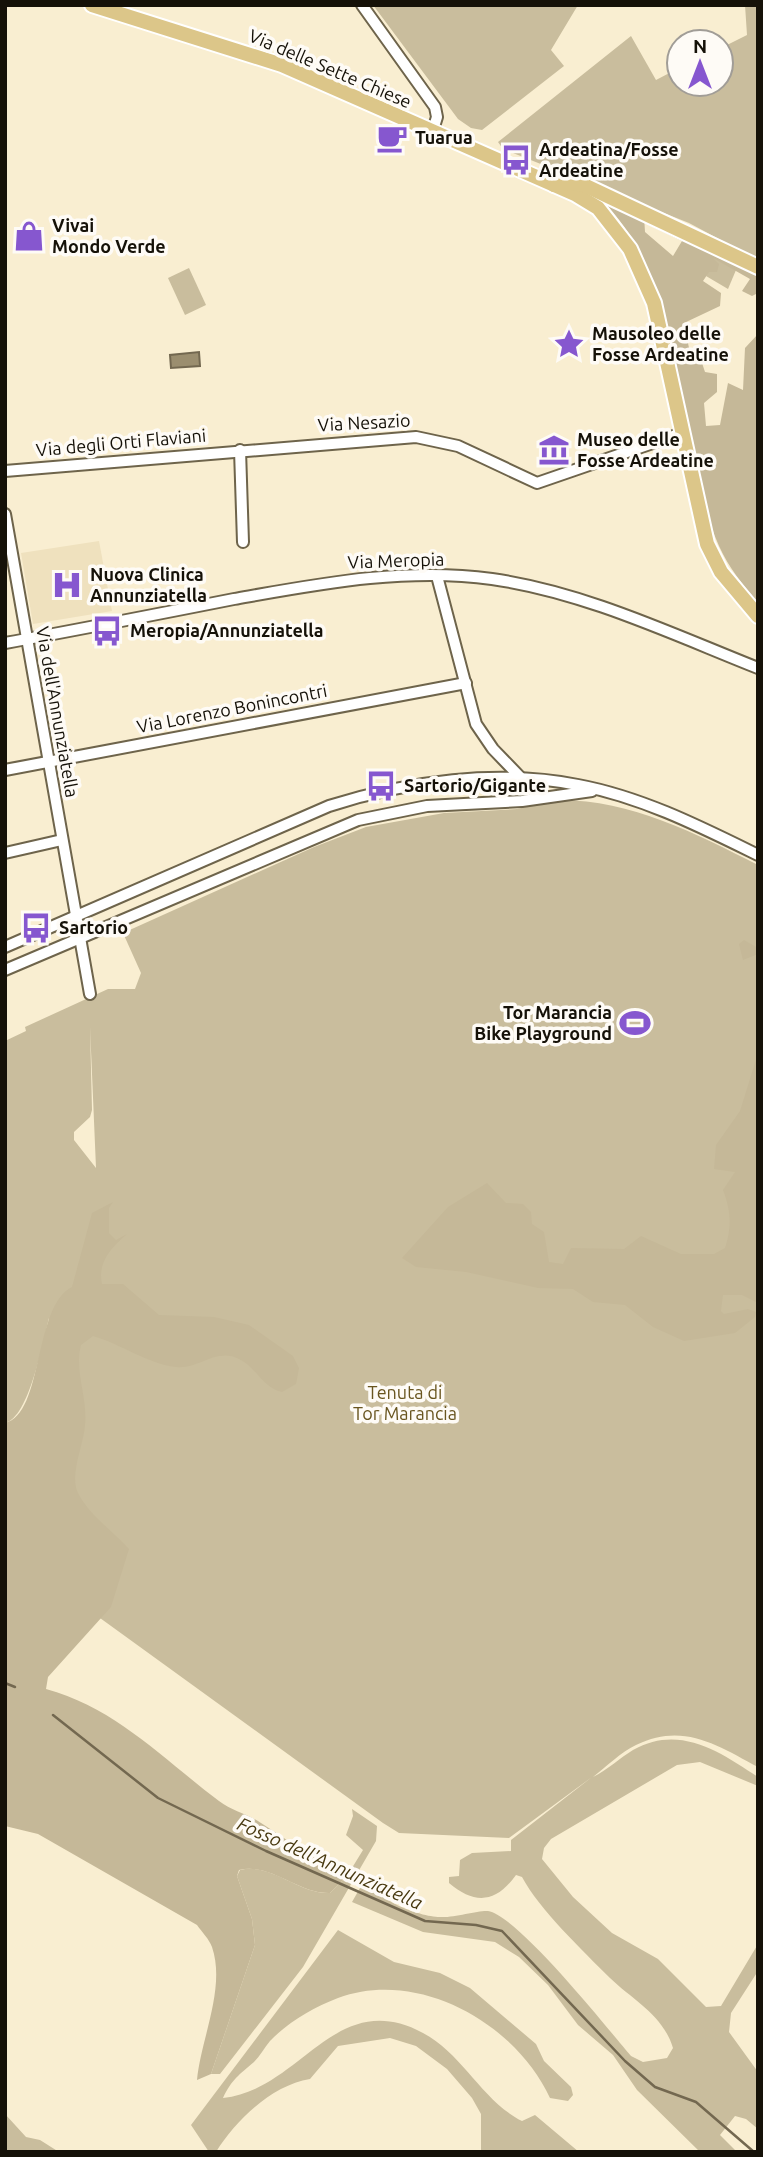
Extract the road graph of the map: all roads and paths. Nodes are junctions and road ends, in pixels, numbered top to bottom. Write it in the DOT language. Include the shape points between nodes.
graph roads {
  1 [pos="92,5"];
  2 [pos="362,5"];
  3 [pos="432,133"];
  4 [pos="552,185"];
  5 [pos="758,267"];
  6 [pos="682,433"];
  7 [pos="240,450"];
  8 [pos="5,471"];
  9 [pos="5,514"];
  10 [pos="243,542"];
  11 [pos="437,576"];
  12 [pos="758,616"];
  13 [pos="26,639"];
  14 [pos="5,643"];
  15 [pos="758,668"];
  16 [pos="466,683"];
  17 [pos="48,762"];
  18 [pos="5,770"];
  19 [pos="522,779"];
  20 [pos="598,791"];
  21 [pos="522,801"];
  22 [pos="279,827"];
  23 [pos="62,840"];
  24 [pos="289,849"];
  25 [pos="5,853"];
  26 [pos="758,855"];
  27 [pos="76,915"];
  28 [pos="79,940"];
  29 [pos="5,947"];
  30 [pos="5,970"];
  31 [pos="90,994"];
  1 -- 3 [label="main road, Via delle Sette Chiese" via="253,54"];
  2 -- 3 [label="street" via="435,107"];
  3 -- 4 [label="main road, Via delle Sette Chiese"];
  4 -- 5 [label="main road" via="584,186"];
  4 -- 6 [label="main road, Via delle Sette Chiese" via="598,208 634,256 658,318"];
  6 -- 7 [label="street, Via Nesazio" via="537,482 458,446 416,437"];
  6 -- 12 [label="main road, Via delle Sette Chiese" via="710,552"];
  7 -- 8 [label="street, Via degli Orti Flaviani"];
  7 -- 10 [label="street"];
  9 -- 13 [label="street, Via dell'Annunziatella"];
  11 -- 13 [label="street, Via Meropia" via="326,583"];
  11 -- 15 [label="street, Via Meropia" via="496,580 552,592"];
  11 -- 16 [label="street"];
  13 -- 14 [label="street, Via Meropia"];
  13 -- 17 [label="street, Via dell'Annunziatella"];
  16 -- 17 [label="street, Via Lorenzo Bonincontri"];
  16 -- 19 [label="street" via="481,733"];
  17 -- 18 [label="street, Via Lorenzo Bonincontri"];
  17 -- 23 [label="street, Via dell'Annunziatella"];
  19 -- 20 [label="street"];
  19 -- 21 [label="street"];
  19 -- 22 [label="street" via="393,789 329,806"];
  20 -- 21 [label="street"];
  20 -- 26 [label="street" via="658,809"];
  21 -- 24 [label="street" via="450,803 395,811 358,820"];
  22 -- 24 [label="street"];
  22 -- 27 [label="street"];
  23 -- 25 [label="street"];
  23 -- 27 [label="street, Via dell'Annunziatella"];
  24 -- 28 [label="street"];
  27 -- 28 [label="street, Via dell'Annunziatella"];
  27 -- 29 [label="street"];
  28 -- 30 [label="street"];
  28 -- 31 [label="street, Via dell'Annunziatella"];
}
